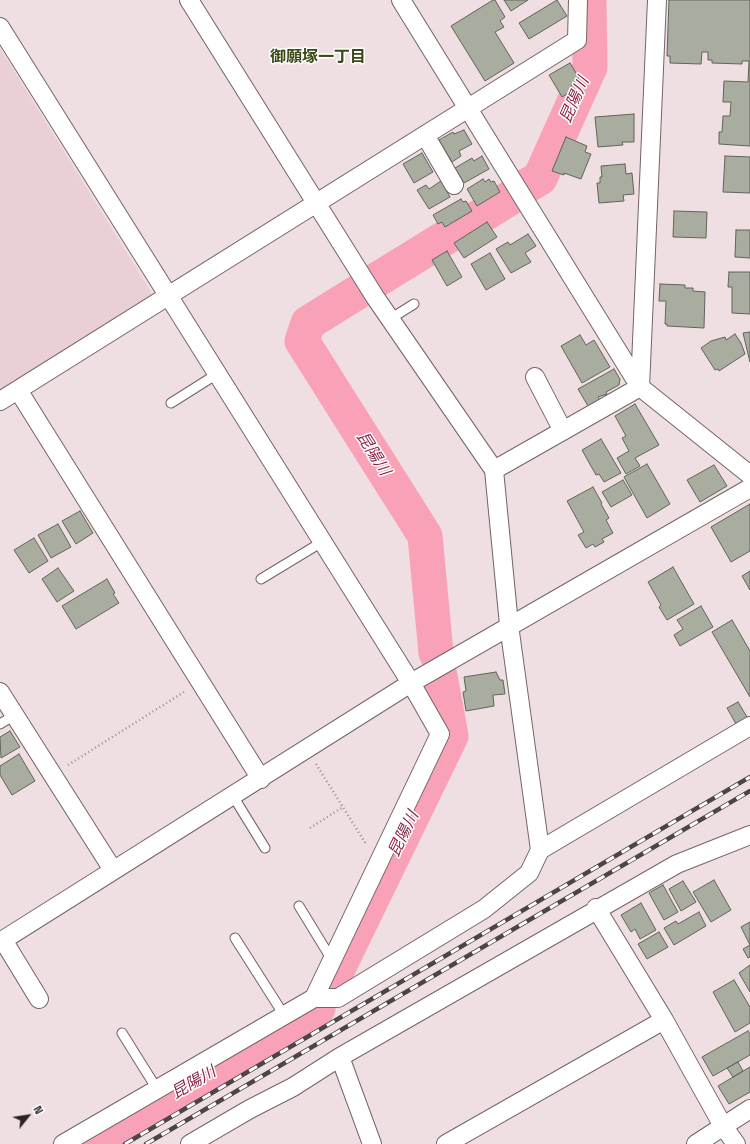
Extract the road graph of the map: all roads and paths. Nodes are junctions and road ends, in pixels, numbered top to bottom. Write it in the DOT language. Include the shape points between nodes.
graph roads {
  1 [pos="190,0"];
  2 [pos="401,0"];
  3 [pos="578,0"];
  4 [pos="657,0"];
  5 [pos="0,27"];
  6 [pos="468,108"];
  7 [pos="425,135"];
  8 [pos="454,185"];
  9 [pos="316,202"];
  10 [pos="168,295"];
  11 [pos="414,304"];
  12 [pos="390,319"];
  13 [pos="217,374"];
  14 [pos="535,377"];
  15 [pos="640,387"];
  16 [pos="18,390"];
  17 [pos="0,401"];
  18 [pos="171,403"];
  19 [pos="563,431"];
  20 [pos="494,470"];
  21 [pos="750,475"];
  22 [pos="750,488"];
  23 [pos="322,542"];
  24 [pos="260,579"];
  25 [pos="509,625"];
  26 [pos="411,683"];
  27 [pos="0,692"];
  28 [pos="175,698"];
  29 [pos="7,720"];
  30 [pos="750,726"];
  31 [pos="307,750"];
  32 [pos="73,762"];
  33 [pos="261,779"];
  34 [pos="233,796"];
  35 [pos="343,807"];
  36 [pos="310,828"];
  37 [pos="749,838"];
  38 [pos="265,848"];
  39 [pos="540,850"];
  40 [pos="378,864"];
  41 [pos="113,870"];
  42 [pos="299,906"];
  43 [pos="596,908"];
  44 [pos="235,938"];
  45 [pos="2,941"];
  46 [pos="332,960"];
  47 [pos="314,998"];
  48 [pos="39,999"];
  49 [pos="284,1015"];
  50 [pos="664,1020"];
  51 [pos="122,1033"];
  52 [pos="340,1057"];
  53 [pos="157,1089"];
  54 [pos="750,1109"];
  55 [pos="723,1126"];
  56 [pos="200,1142"];
  57 [pos="63,1144"];
  58 [pos="372,1144"];
  59 [pos="446,1144"];
  60 [pos="696,1144"];
  61 [pos="736,1144"];
  1 -- 9 [label="street"];
  2 -- 6 [label="street"];
  3 -- 6 [label="street" via="577,40"];
  4 -- 15 [label="street"];
  5 -- 10 [label="street"];
  6 -- 7 [label="street"];
  6 -- 15 [label="street"];
  7 -- 8 [label="street"];
  7 -- 9 [label="street"];
  9 -- 10 [label="street"];
  9 -- 12 [label="street"];
  10 -- 13 [label="street"];
  10 -- 16 [label="street"];
  11 -- 12 [label="lane"];
  12 -- 20 [label="street"];
  13 -- 18 [label="lane"];
  13 -- 23 [label="street"];
  14 -- 19 [label="street"];
  15 -- 19 [label="street"];
  15 -- 21 [label="street"];
  16 -- 17 [label="street"];
  16 -- 33 [label="street"];
  19 -- 20 [label="street"];
  20 -- 25 [label="street"];
  22 -- 25 [label="street"];
  23 -- 24 [label="lane"];
  23 -- 26 [label="street"];
  25 -- 26 [label="street"];
  25 -- 39 [label="street"];
  26 -- 31 [label="street"];
  26 -- 40 [label="street" via="440,734"];
  27 -- 29 [label="street"];
  28 -- 32 [label="path"];
  29 -- 41 [label="street"];
  30 -- 39 [label="street"];
  31 -- 33 [label="street"];
  31 -- 35 [label="path"];
  33 -- 34 [label="street"];
  34 -- 38 [label="lane"];
  34 -- 41 [label="street"];
  35 -- 36 [label="path"];
  35 -- 40 [label="path"];
  37 -- 43 [label="street" via="677,864"];
  39 -- 47 [label="street" via="529,874 484,909 338,998"];
  40 -- 46 [label="street"];
  41 -- 45 [label="street"];
  42 -- 46 [label="lane"];
  43 -- 50 [label="street"];
  43 -- 52 [label="street"];
  44 -- 49 [label="lane"];
  45 -- 48 [label="street"];
  46 -- 47 [label="street"];
  47 -- 49 [label="street"];
  49 -- 53 [label="street"];
  50 -- 55 [label="street"];
  50 -- 59 [label="street"];
  51 -- 53 [label="lane"];
  52 -- 56 [label="street" via="293,1087 250,1109"];
  52 -- 58 [label="street"];
  53 -- 57 [label="street"];
  54 -- 55 [label="street"];
  55 -- 60 [label="street"];
  55 -- 61 [label="street"];
}
